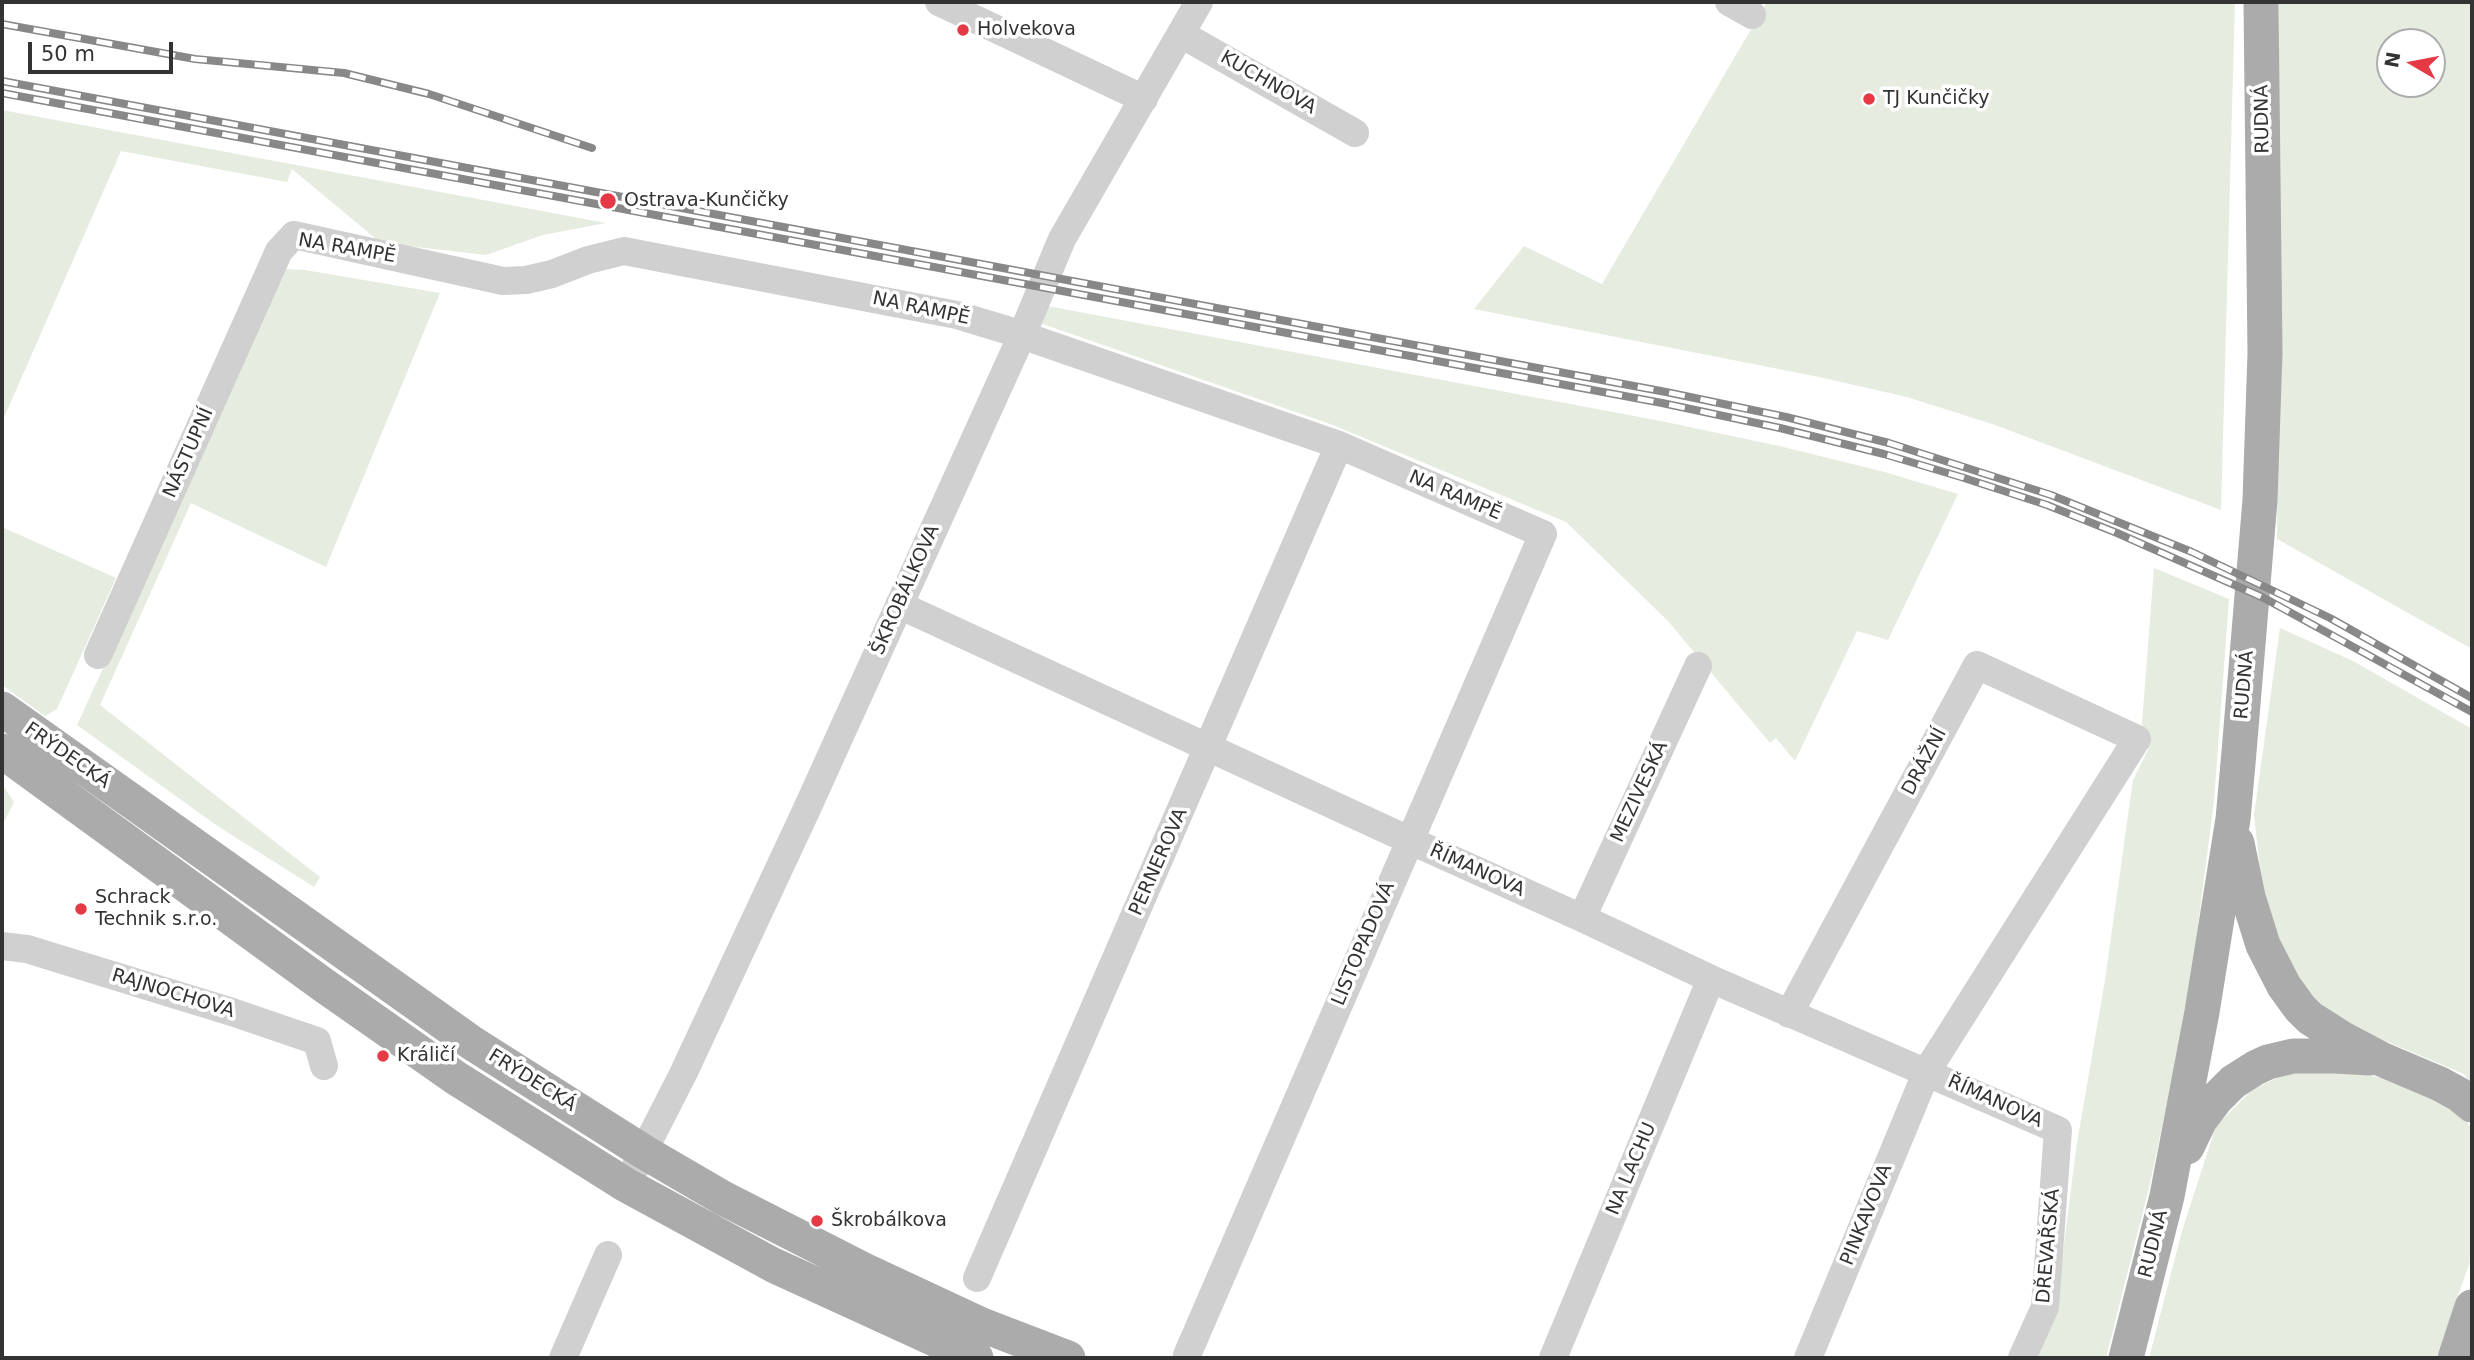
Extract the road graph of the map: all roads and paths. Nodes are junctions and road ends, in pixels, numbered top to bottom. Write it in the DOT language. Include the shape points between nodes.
graph roads {
  1 [pos="939,2"];
  2 [pos="1199,2"];
  3 [pos="2261,2"];
  4 [pos="1181,34"];
  5 [pos="1144,99"];
  6 [pos="1355,133"];
  7 [pos="279,251"];
  8 [pos="1022,335"];
  9 [pos="1339,445"];
  10 [pos="1543,534"];
  11 [pos="900,605"];
  12 [pos="98,654"];
  13 [pos="1698,666"];
  14 [pos="2,709"];
  15 [pos="2137,739"];
  16 [pos="1209,748"];
  17 [pos="2,751"];
  18 [pos="2233,818"];
  19 [pos="1409,840"];
  20 [pos="1582,918"];
  21 [pos="2,946"];
  22 [pos="1711,979"];
  23 [pos="1789,1014"];
  24 [pos="2381,1059"];
  25 [pos="324,1066"];
  26 [pos="1927,1072"];
  27 [pos="2472,1105"];
  28 [pos="2058,1130"];
  29 [pos="644,1152"];
  30 [pos="626,1185"];
  31 [pos="2167,1196"];
  32 [pos="608,1255"];
  33 [pos="977,1278"];
  34 [pos="2472,1307"];
  35 [pos="1187,1355"];
  36 [pos="563,1358"];
  37 [pos="976,1358"];
  38 [pos="1068,1358"];
  39 [pos="1553,1358"];
  40 [pos="1808,1358"];
  41 [pos="2022,1358"];
  42 [pos="2126,1358"];
  43 [pos="2455,1358"];
  1 -- 5 [label="street"];
  2 -- 4 [label="street, ŠKROBÁLKOVA"];
  3 -- 18 [label="main road, RUDNÁ" via="2265,353 2260,500"];
  4 -- 5 [label="street, ŠKROBÁLKOVA"];
  4 -- 6 [label="street, KUCHNOVA"];
  5 -- 8 [label="street, ŠKROBÁLKOVA" via="1062,239"];
  7 -- 8 [label="street, NA RAMPĚ" via="293,235 503,281 552,274 624,251 957,315"];
  7 -- 12 [label="street, NÁSTUPNÍ"];
  8 -- 9 [label="street, NA RAMPĚ"];
  8 -- 11 [label="street, ŠKROBÁLKOVA"];
  9 -- 10 [label="street, NA RAMPĚ"];
  9 -- 16 [label="street, PERNEROVA"];
  10 -- 19 [label="street, LISTOPADOVÁ"];
  11 -- 16 [label="street, ŘÍMANOVA"];
  11 -- 29 [label="street, ŠKROBÁLKOVA"];
  13 -- 20 [label="street, MEZIVESKÁ"];
  14 -- 29 [label="main road, FRÝDECKÁ" via="472,1043"];
  15 -- 23 [label="street, DRÁŽNÍ" via="1977,665"];
  15 -- 26 [label="street, PINKAVOVA"];
  16 -- 19 [label="street, ŘÍMANOVA"];
  16 -- 33 [label="street, PERNEROVA"];
  17 -- 30 [label="main road, FRÝDECKÁ" via="456,1078"];
  18 -- 24 [label="main road" via="2255,922 2284,986 2310,1018"];
  18 -- 31 [label="main road, RUDNÁ"];
  19 -- 20 [label="street, ŘÍMANOVA"];
  19 -- 35 [label="street, LISTOPADOVÁ"];
  20 -- 22 [label="street, ŘÍMANOVA"];
  21 -- 25 [label="street, RAJNOCHOVA" via="27,949 317,1041"];
  22 -- 23 [label="street, ŘÍMANOVA"];
  22 -- 39 [label="street, NA LACHU"];
  23 -- 26 [label="street, ŘÍMANOVA"];
  24 -- 27 [label="main road" via="2440,1084"];
  24 -- 31 [label="main road" via="2292,1056 2242,1076 2223,1090 2200,1120"];
  26 -- 28 [label="street, ŘÍMANOVA"];
  26 -- 40 [label="street, PINKAVOVA"];
  28 -- 41 [label="street, DŘEVAŘSKÁ" via="2045,1307"];
  29 -- 30 [label="street, ŠKROBÁLKOVA"];
  29 -- 38 [label="main road, FRÝDECKÁ" via="864,1270 982,1325"];
  30 -- 37 [label="main road, FRÝDECKÁ" via="773,1265"];
  31 -- 42 [label="main road, RUDNÁ"];
  32 -- 36 [label="street"];
  34 -- 43 [label="main road"];
}
